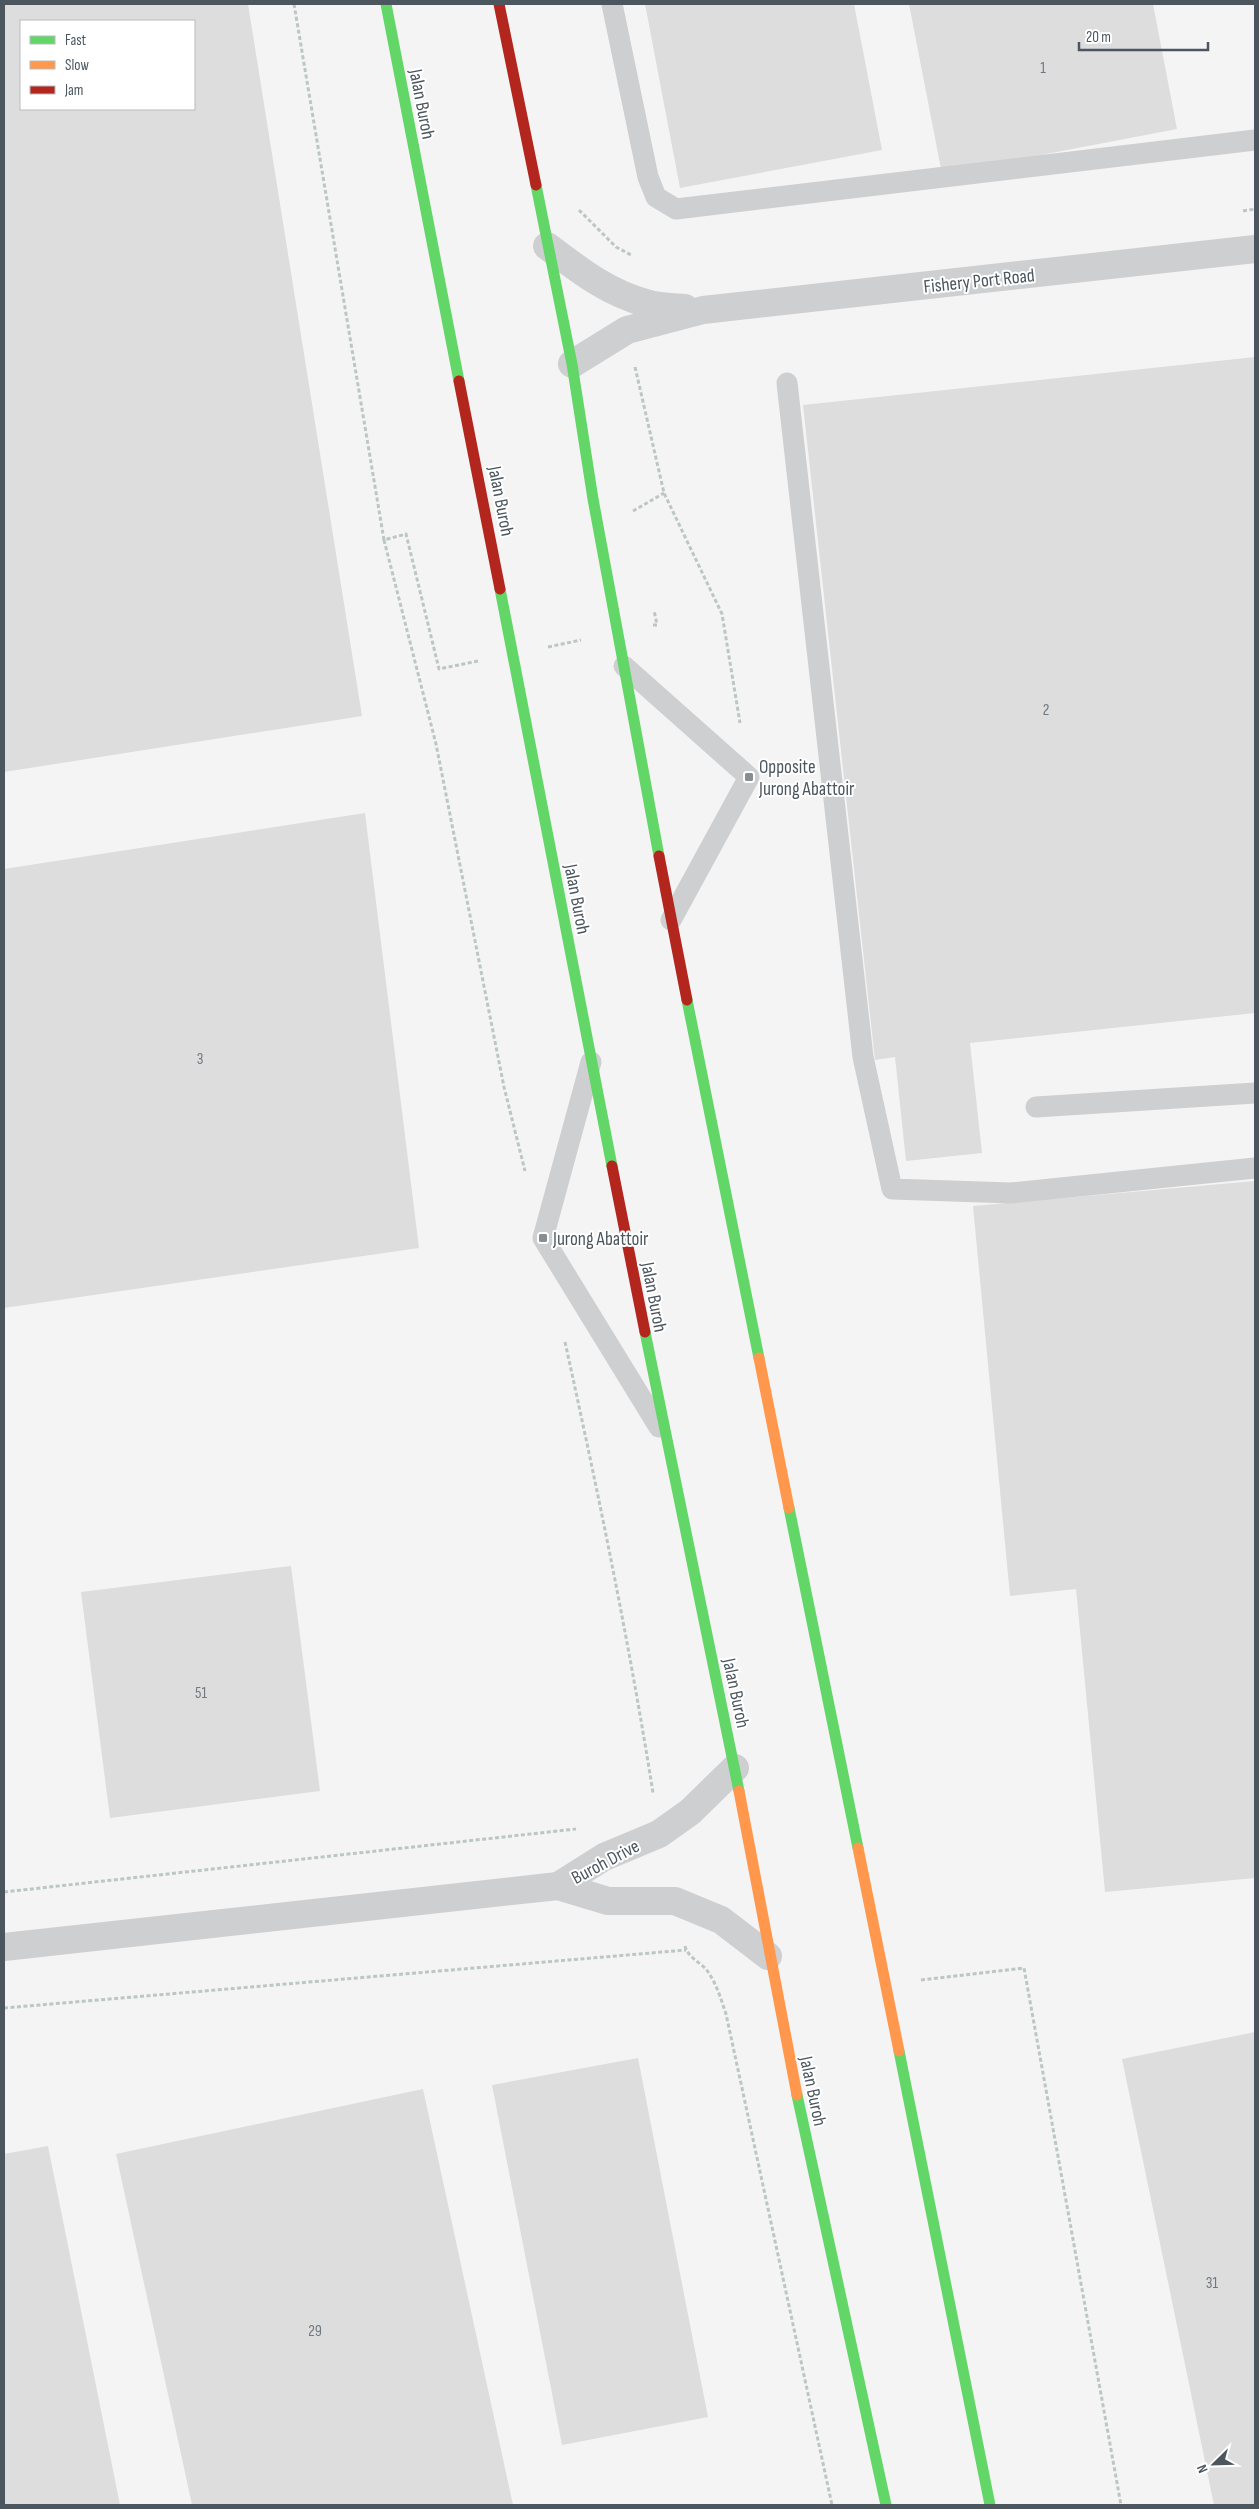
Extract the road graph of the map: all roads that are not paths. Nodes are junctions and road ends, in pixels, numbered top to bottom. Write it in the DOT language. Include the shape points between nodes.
graph roads {
  1 [pos="386,4"];
  2 [pos="499,4"];
  3 [pos="612,4"];
  4 [pos="1255,140"];
  5 [pos="547,246"];
  6 [pos="1255,249"];
  7 [pos="704,310"];
  8 [pos="572,364"];
  9 [pos="787,383"];
  10 [pos="624,666"];
  11 [pos="671,920"];
  12 [pos="591,1061"];
  13 [pos="1255,1093"];
  14 [pos="1036,1107"];
  15 [pos="1255,1168"];
  16 [pos="665,1436"];
  17 [pos="735,1768"];
  18 [pos="558,1886"];
  19 [pos="4,1947"];
  20 [pos="768,1956"];
  21 [pos="886,2505"];
  22 [pos="990,2505"];
  1 -- 12 [label="highway, Jalan Buroh"];
  2 -- 5 [label="highway"];
  3 -- 4 [label="lane" via="648,177 656,197 676,209"];
  5 -- 7 [label="street, Fishery Port Road" via="614,292 648,304"];
  5 -- 8 [label="highway"];
  6 -- 7 [label="street, Fishery Port Road"];
  7 -- 8 [label="street, Fishery Port Road" via="627,330"];
  8 -- 10 [label="highway"];
  9 -- 15 [label="lane" via="863,1057 892,1189 1011,1193"];
  10 -- 11 [label="highway"];
  10 -- 11 [label="lane" via="749,777"];
  11 -- 22 [label="highway"];
  12 -- 16 [label="highway, Jalan Buroh"];
  12 -- 16 [label="lane" via="543,1238"];
  13 -- 14 [label="lane"];
  16 -- 17 [label="highway, Jalan Buroh"];
  17 -- 18 [label="street, Buroh Drive" via="690,1812 659,1834 604,1857"];
  17 -- 20 [label="highway, Jalan Buroh"];
  18 -- 19 [label="street"];
  18 -- 20 [label="street, Buroh Drive" via="608,1901 675,1901 721,1920"];
  20 -- 21 [label="highway, Jalan Buroh"];
}
